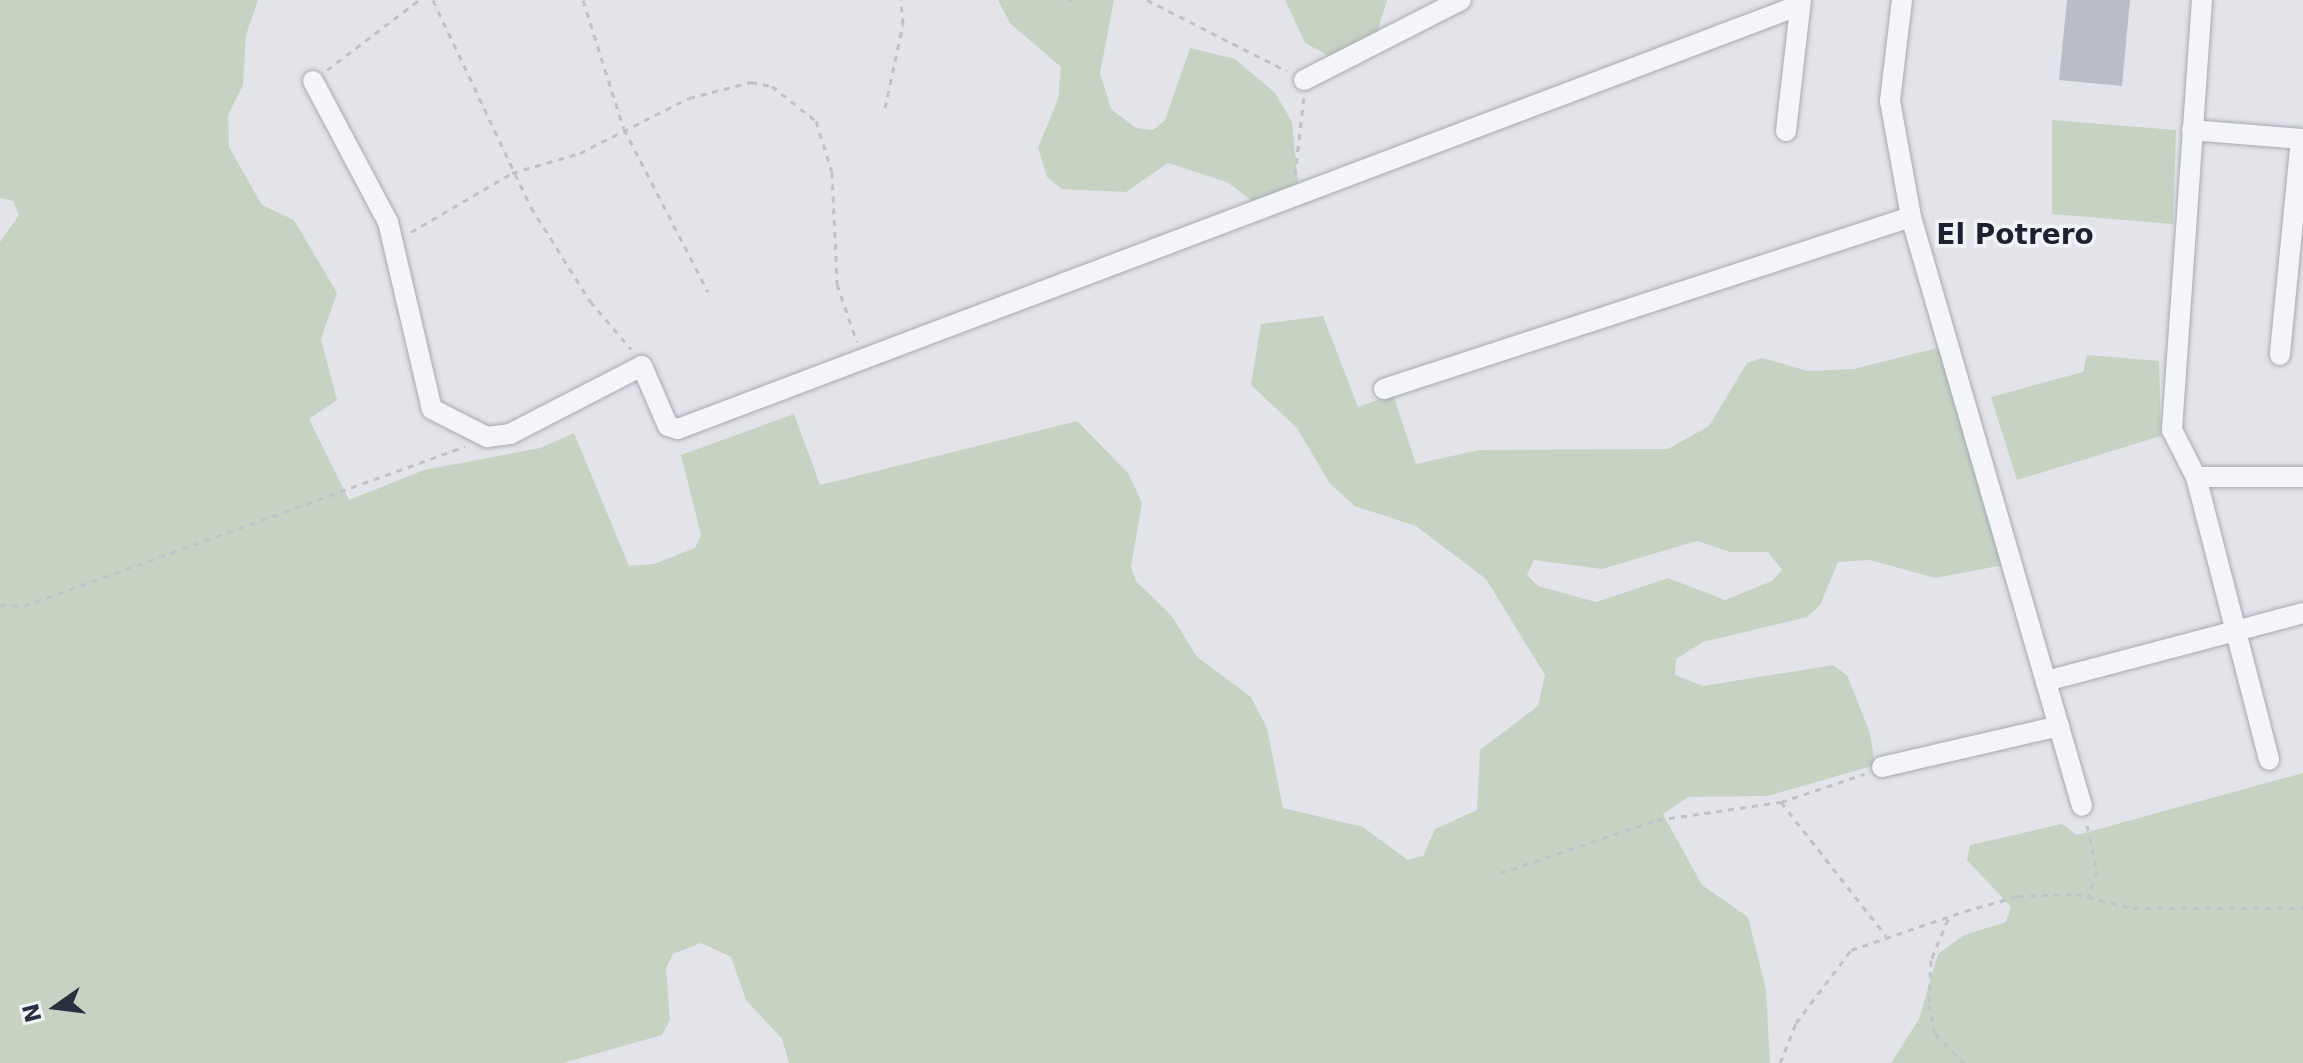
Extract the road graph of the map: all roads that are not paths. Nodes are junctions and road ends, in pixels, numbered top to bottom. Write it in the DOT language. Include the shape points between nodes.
graph roads {
  1 [pos="1461,0"];
  2 [pos="1902,0"];
  3 [pos="2202,0"];
  4 [pos="1800,3"];
  5 [pos="1304,80"];
  6 [pos="313,81"];
  7 [pos="2192,130"];
  8 [pos="1786,131"];
  9 [pos="1911,217"];
  10 [pos="2280,355"];
  11 [pos="1384,389"];
  12 [pos="2196,477"];
  13 [pos="2303,477"];
  14 [pos="2303,613"];
  15 [pos="2234,632"];
  16 [pos="2046,681"];
  17 [pos="2059,726"];
  18 [pos="2269,760"];
  19 [pos="1882,767"];
  20 [pos="2082,806"];
  1 -- 5 [label="street"];
  2 -- 9 [label="street" via="1890,101"];
  3 -- 7 [label="street"];
  4 -- 6 [label="street" via="866,363 678,429 668,426 642,366 525,431 487,437 432,409 394,243"];
  4 -- 8 [label="street"];
  7 -- 10 [label="street" via="2301,139"];
  7 -- 12 [label="street" via="2172,430"];
  9 -- 11 [label="street"];
  9 -- 16 [label="street"];
  12 -- 13 [label="street"];
  12 -- 15 [label="street"];
  14 -- 15 [label="street"];
  15 -- 16 [label="street"];
  15 -- 18 [label="street"];
  16 -- 17 [label="street"];
  17 -- 19 [label="street"];
  17 -- 20 [label="street"];
}
